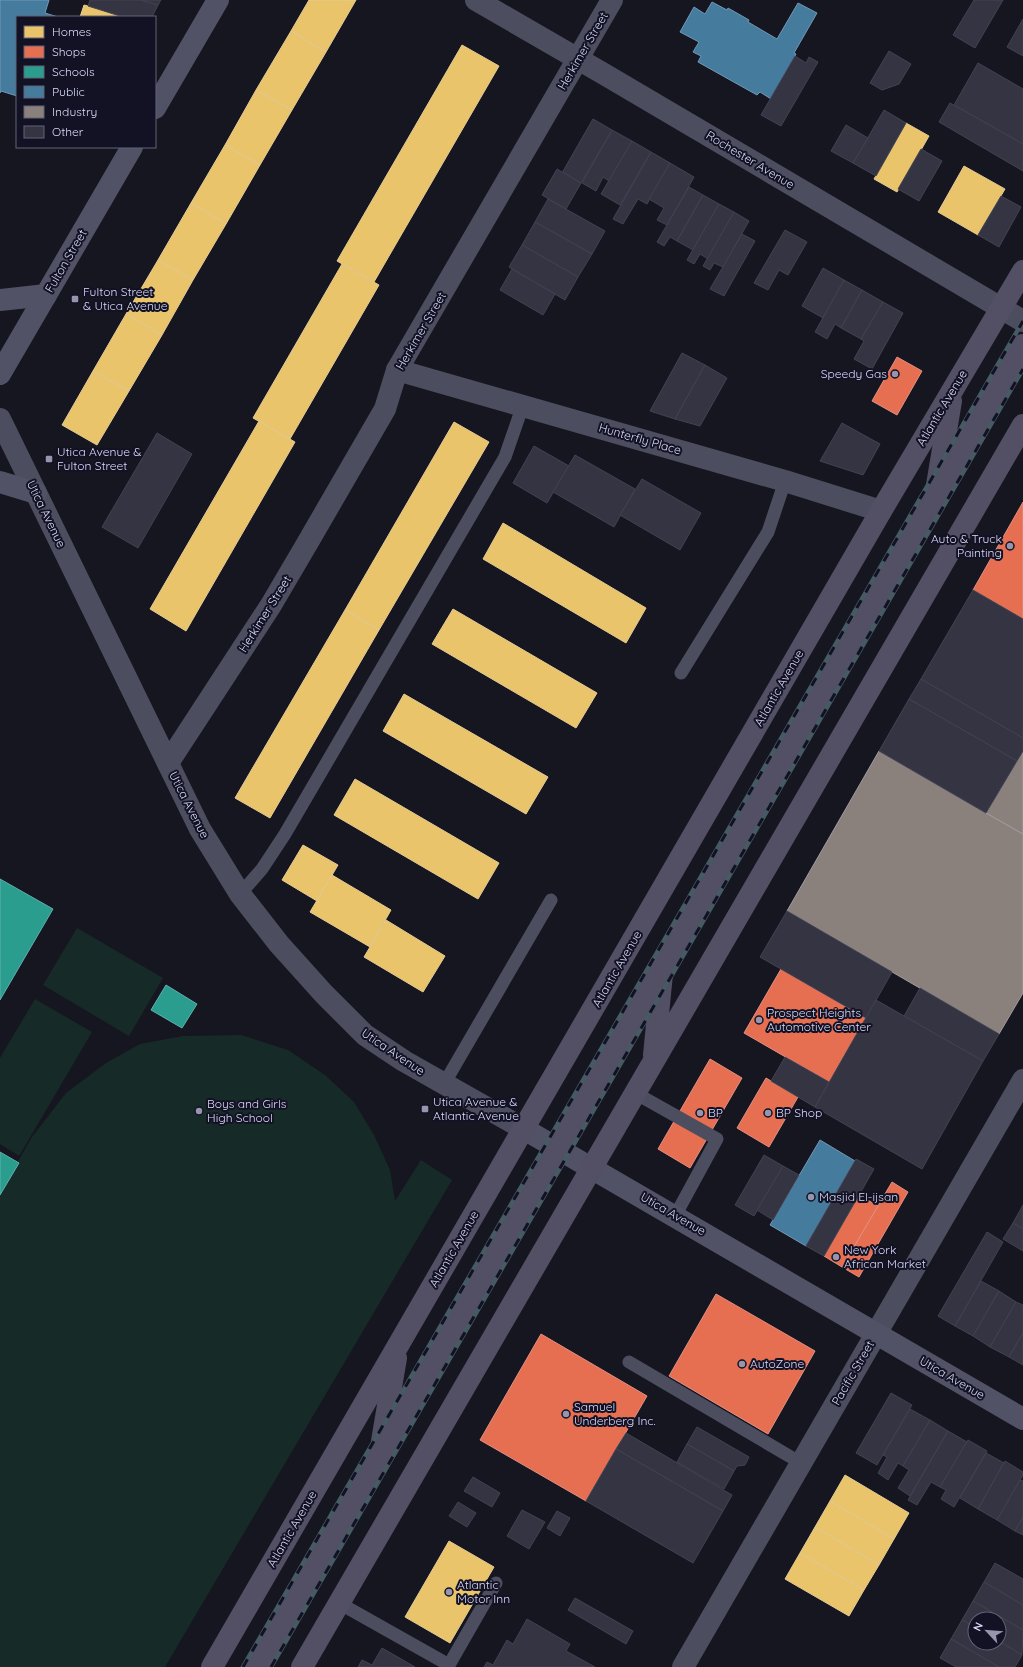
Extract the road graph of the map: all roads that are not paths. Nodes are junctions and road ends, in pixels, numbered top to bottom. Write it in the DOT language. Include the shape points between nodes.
graph roads {
  1 [pos="218,0"];
  2 [pos="476,0"];
  3 [pos="612,0"];
  4 [pos="578,59"];
  5 [pos="156,106"];
  6 [pos="131,148"];
  7 [pos="1023,271"];
  8 [pos="46,295"];
  9 [pos="0,300"];
  10 [pos="1001,308"];
  11 [pos="1023,321"];
  12 [pos="1023,345"];
  13 [pos="397,370"];
  14 [pos="0,374"];
  15 [pos="953,389"];
  16 [pos="523,406"];
  17 [pos="0,419"];
  18 [pos="1023,425"];
  19 [pos="785,481"];
  20 [pos="0,482"];
  21 [pos="36,493"];
  22 [pos="935,498"];
  23 [pos="881,511"];
  24 [pos="681,673"];
  25 [pos="168,763"];
  26 [pos="240,894"];
  27 [pos="551,900"];
  28 [pos="662,967"];
  29 [pos="653,1062"];
  30 [pos="1023,1080"];
  31 [pos="444,1084"];
  32 [pos="635,1093"];
  33 [pos="524,1129"];
  34 [pos="558,1148"];
  35 [pos="592,1168"];
  36 [pos="675,1216"];
  37 [pos="876,1334"];
  38 [pos="398,1345"];
  39 [pos="629,1362"];
  40 [pos="1023,1419"];
  41 [pos="380,1454"];
  42 [pos="801,1463"];
  43 [pos="496,1583"];
  44 [pos="339,1603"];
  45 [pos="212,1667"];
  46 [pos="257,1667"];
  47 [pos="302,1667"];
  48 [pos="683,1667"];
  1 -- 5 [label="main road"];
  2 -- 4 [label="street, Rochester Avenue"];
  3 -- 4 [label="street, Herkimer Street"];
  4 -- 10 [label="street, Rochester Avenue"];
  4 -- 13 [label="street, Herkimer Street"];
  6 -- 8 [label="main road, Fulton Street"];
  7 -- 10 [label="main road, Atlantic Avenue"];
  8 -- 9 [label="main road"];
  8 -- 14 [label="main road, Fulton Street"];
  10 -- 11 [label="street, Rochester Avenue"];
  10 -- 15 [label="main road, Atlantic Avenue"];
  12 -- 22 [label="main road"];
  13 -- 16 [label="street, Hunterfly Place"];
  13 -- 25 [label="street, Herkimer Street" via="385,409 308,542 271,605"];
  15 -- 22 [label="main road"];
  15 -- 23 [label="main road, Atlantic Avenue"];
  16 -- 19 [label="street, Hunterfly Place"];
  16 -- 26 [label="lane" via="505,457 285,834 262,869"];
  17 -- 21 [label="street, Utica Avenue"];
  18 -- 29 [label="main road"];
  19 -- 23 [label="street, Hunterfly Place"];
  19 -- 24 [label="lane" via="768,532"];
  20 -- 21 [label="main road"];
  21 -- 25 [label="street, Utica Avenue"];
  22 -- 28 [label="main road"];
  23 -- 33 [label="main road, Atlantic Avenue"];
  25 -- 26 [label="street, Utica Avenue" via="200,829"];
  26 -- 31 [label="street, Utica Avenue" via="278,944 365,1035"];
  27 -- 31 [label="lane"];
  28 -- 29 [label="main road"];
  28 -- 34 [label="main road"];
  29 -- 32 [label="main road"];
  30 -- 37 [label="street, Pacific Street"];
  31 -- 33 [label="street, Utica Avenue"];
  32 -- 35 [label="main road"];
  32 -- 36 [label="lane" via="717,1139"];
  33 -- 34 [label="main road, Utica Avenue"];
  33 -- 38 [label="main road, Atlantic Avenue"];
  34 -- 35 [label="main road, Utica Avenue"];
  34 -- 41 [label="main road"];
  35 -- 36 [label="main road, Utica Avenue"];
  35 -- 44 [label="main road"];
  36 -- 37 [label="main road, Utica Avenue"];
  37 -- 40 [label="main road, Utica Avenue"];
  37 -- 42 [label="street, Pacific Street"];
  38 -- 41 [label="main road"];
  38 -- 45 [label="main road, Atlantic Avenue"];
  39 -- 42 [label="lane"];
  41 -- 46 [label="main road"];
  42 -- 48 [label="street, Pacific Street"];
  43 -- 44 [label="lane" via="449,1665"];
  44 -- 47 [label="main road"];
}
